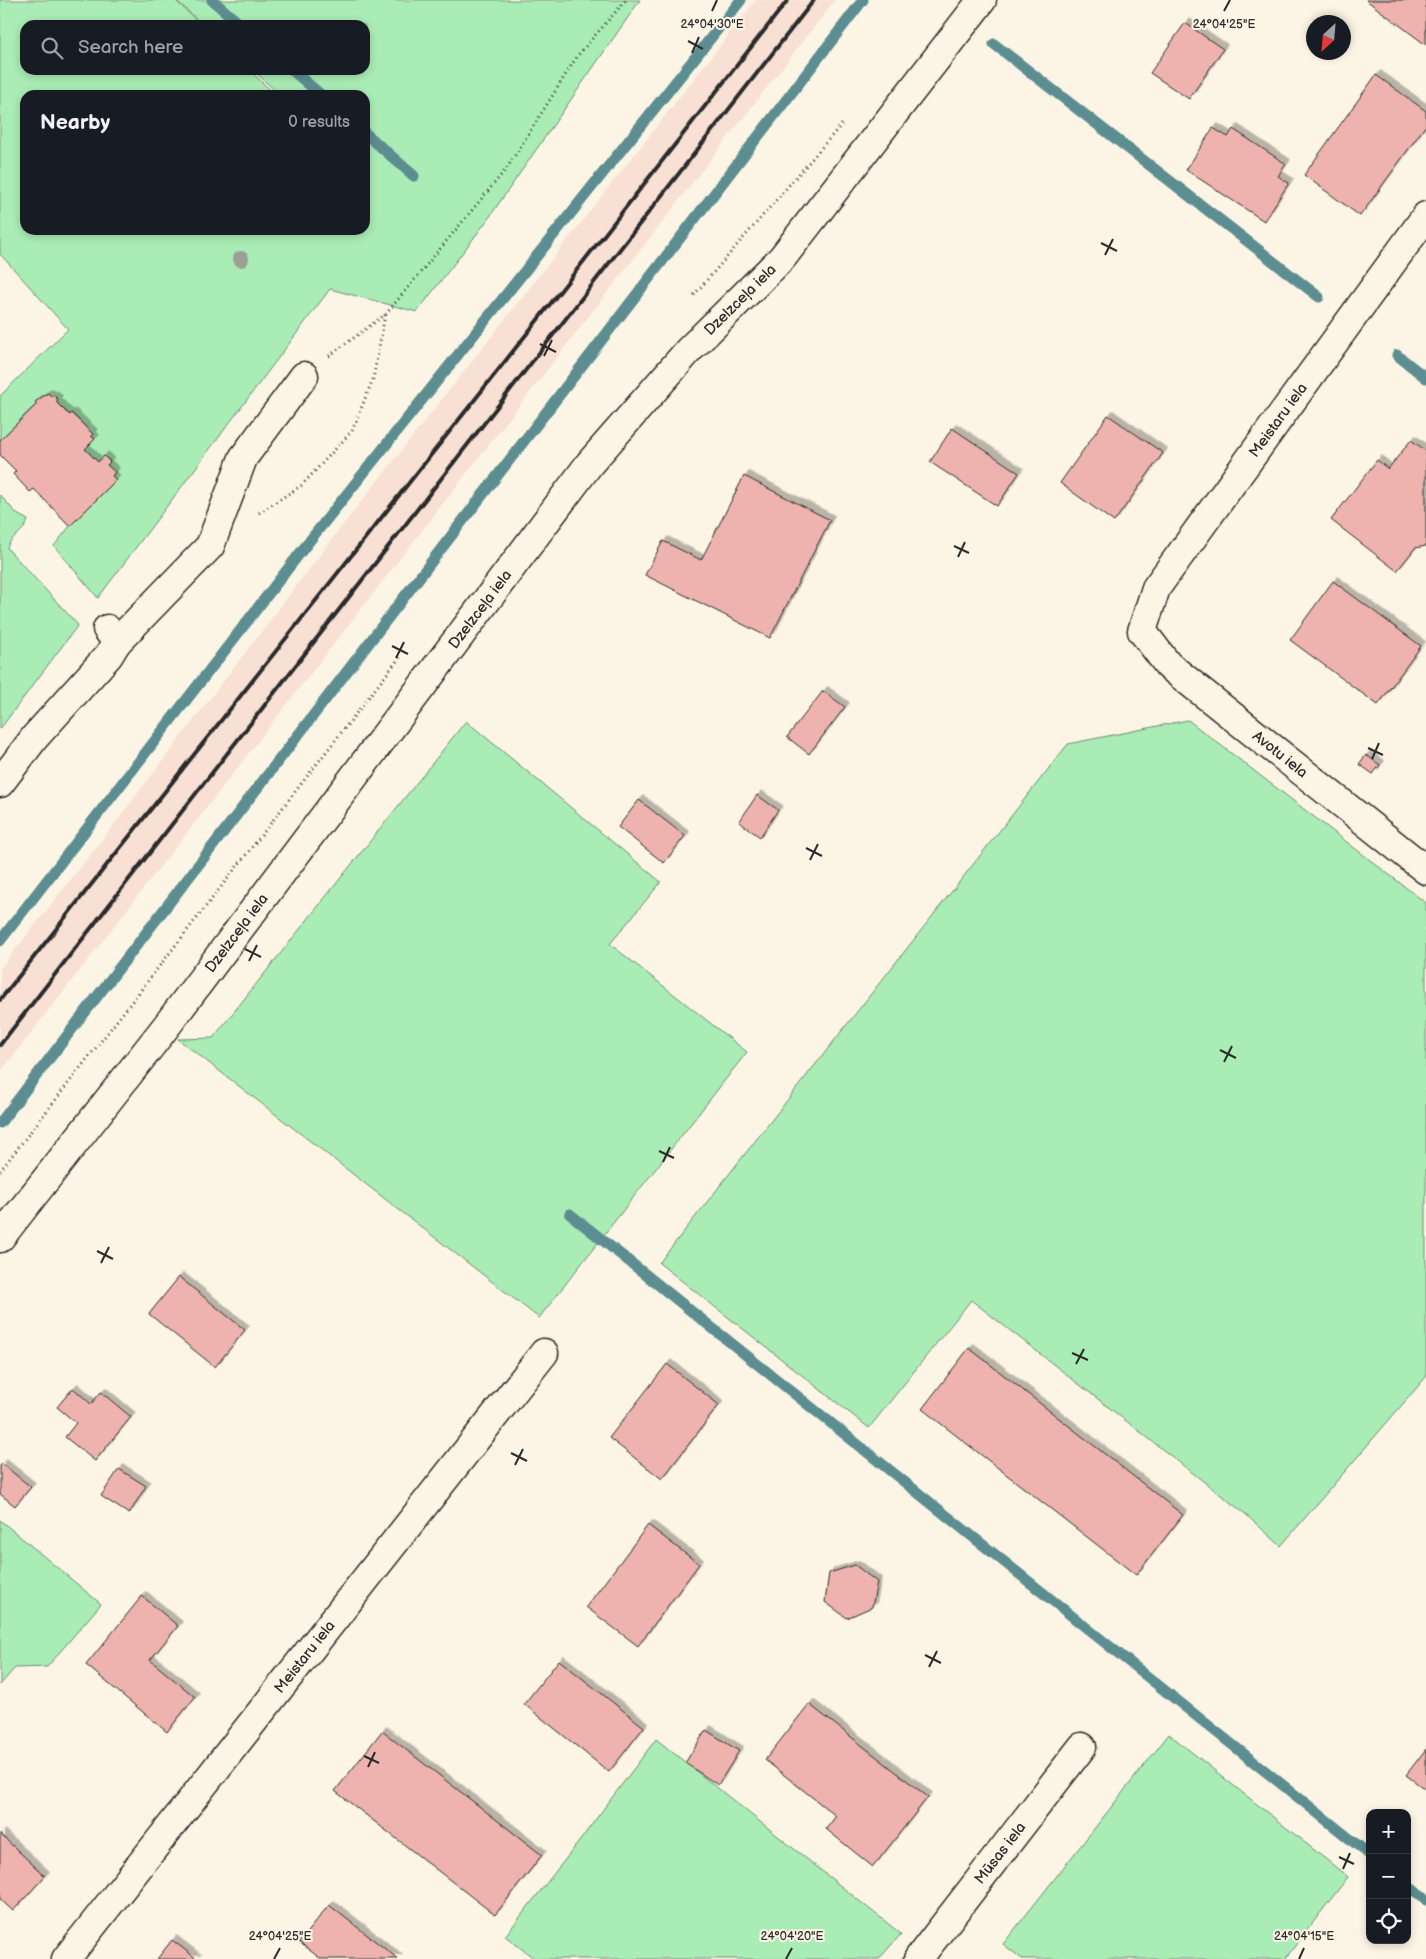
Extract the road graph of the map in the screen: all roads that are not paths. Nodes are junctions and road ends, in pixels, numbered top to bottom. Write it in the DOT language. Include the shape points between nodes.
graph roads {
  1 [pos="982,0"];
  2 [pos="1426,216"];
  3 [pos="304,376"];
  4 [pos="1142,631"];
  5 [pos="0,783"];
  6 [pos="1426,870"];
  7 [pos="0,1238"];
  8 [pos="544,1353"];
  9 [pos="1082,1747"];
  10 [pos="66,1959"];
  11 [pos="918,1959"];
  1 -- 7 [label="street, Dzelzceļa iela" via="782,258 690,350 590,463 168,1024"];
  2 -- 4 [label="street, Meistaru iela" via="1156,588"];
  3 -- 5 [label="street" via="243,458 210,546 112,636 109,655 35,737"];
  4 -- 6 [label="street, Avotu iela" via="1168,665"];
  8 -- 10 [label="street, Meistaru iela"];
  9 -- 11 [label="street, Mūsas iela"];
}
